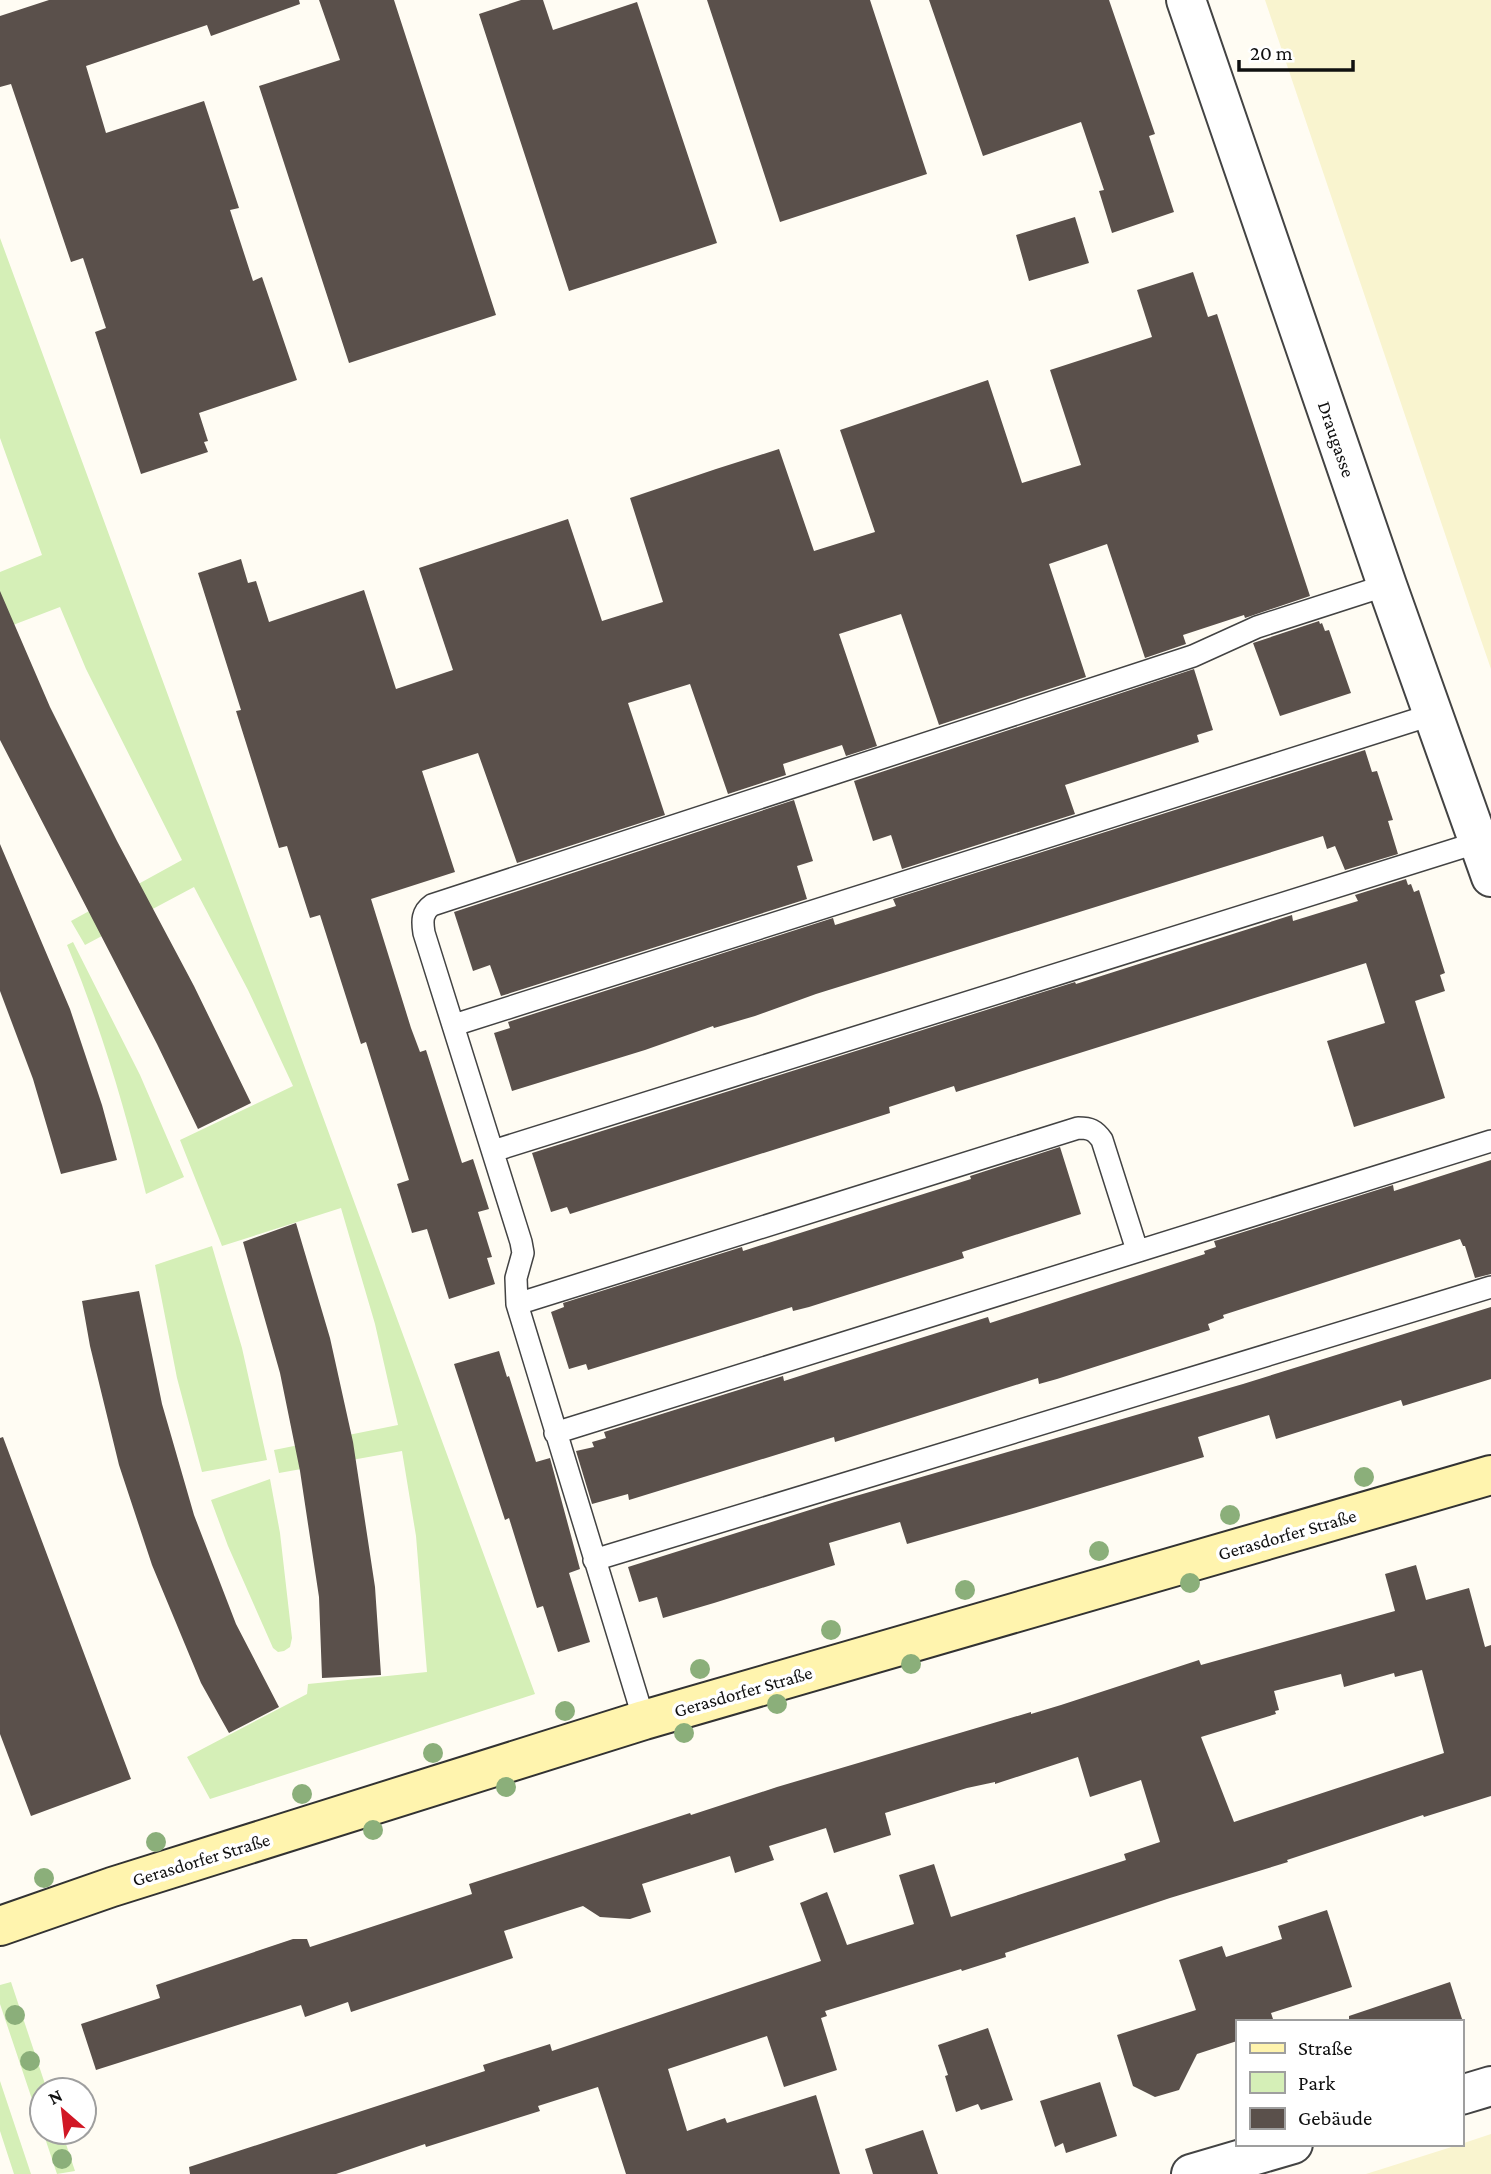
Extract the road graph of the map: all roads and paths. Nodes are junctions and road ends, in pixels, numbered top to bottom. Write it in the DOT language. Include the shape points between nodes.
graph roads {
  1 [pos="1186,0"];
  2 [pos="1387,585"];
  3 [pos="1434,714"];
  4 [pos="1479,842"];
  5 [pos="1491,877"];
  6 [pos="454,1025"];
  7 [pos="1491,1141"];
  8 [pos="493,1151"];
  9 [pos="1137,1250"];
  10 [pos="1491,1287"];
  11 [pos="517,1304"];
  12 [pos="555,1433"];
  13 [pos="1491,1475"];
  14 [pos="594,1560"];
  15 [pos="644,1720"];
  16 [pos="0,1926"];
  17 [pos="1491,2086"];
  18 [pos="1463,2094"];
  19 [pos="1286,2146"];
  20 [pos="1191,2174"];
  1 -- 2 [label="street, Draugasse"];
  2 -- 3 [label="street, Draugasse"];
  2 -- 6 [label="lane" via="1257,628 1193,656 432,905 423,918 424,933"];
  3 -- 4 [label="street, Draugasse"];
  3 -- 6 [label="lane"];
  4 -- 5 [label="street, Draugasse"];
  4 -- 8 [label="lane"];
  6 -- 8 [label="lane"];
  7 -- 9 [label="lane"];
  8 -- 11 [label="lane" via="523,1253 516,1278"];
  9 -- 11 [label="lane" via="1102,1140 1089,1128 1078,1128"];
  9 -- 12 [label="lane"];
  10 -- 14 [label="lane"];
  11 -- 12 [label="lane"];
  12 -- 14 [label="lane"];
  13 -- 15 [label="main road, Gerasdorfer Straße"];
  14 -- 15 [label="lane"];
  15 -- 16 [label="main road, Gerasdorfer Straße"];
  17 -- 18 [label="street"];
  19 -- 20 [label="street"];
}
